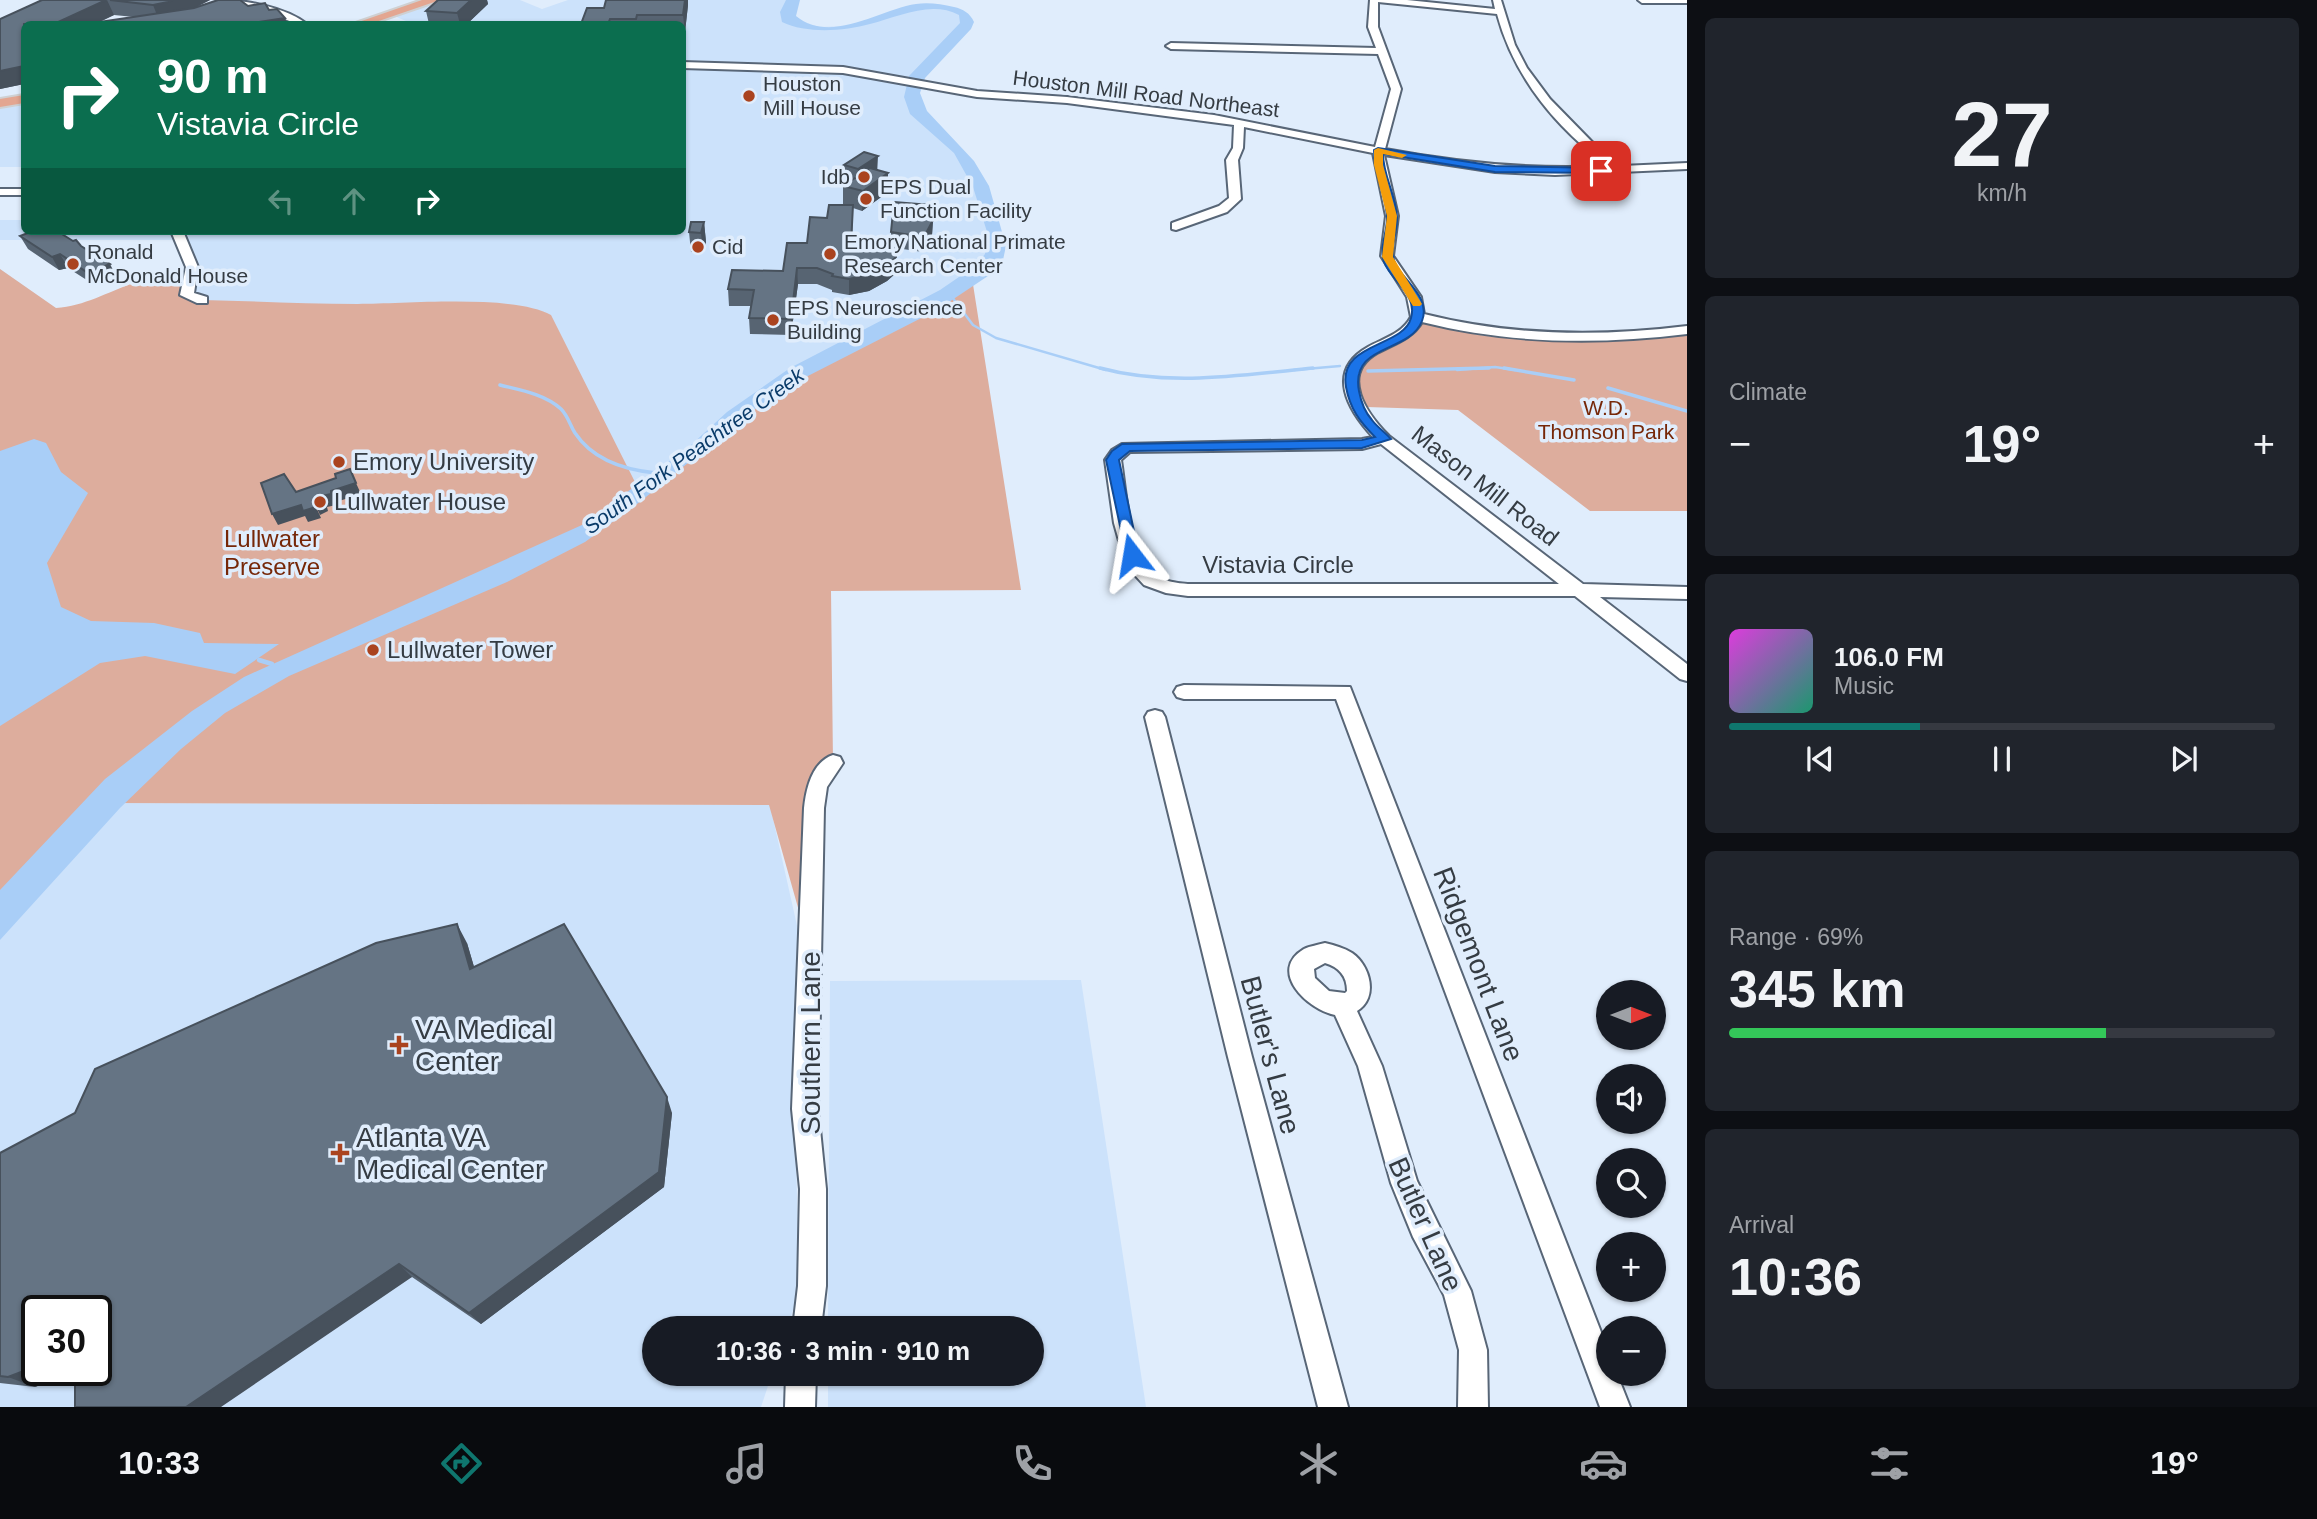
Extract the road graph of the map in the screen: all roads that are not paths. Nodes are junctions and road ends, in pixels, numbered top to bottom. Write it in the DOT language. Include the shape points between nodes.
graph roads {
  1 [pos="223,0"];
  2 [pos="434,0"];
  3 [pos="1374,0"];
  4 [pos="1381,0"];
  5 [pos="1497,0"];
  6 [pos="1642,0"];
  7 [pos="1687,0"];
  8 [pos="239,4"];
  9 [pos="218,11"];
  10 [pos="1501,12"];
  11 [pos="296,21"];
  12 [pos="377,21"];
  13 [pos="1171,46"];
  14 [pos="1382,51"];
  15 [pos="686,65"];
  16 [pos="21,100"];
  17 [pos="0,103"];
  18 [pos="1239,122"];
  19 [pos="1378,150"];
  20 [pos="1687,166"];
  21 [pos="1670,167"];
  22 [pos="1621,170"];
  23 [pos="1686,179"];
  24 [pos="0,192"];
  25 [pos="21,192"];
  26 [pos="1176,226"];
  27 [pos="179,235"];
  28 [pos="202,300"];
  29 [pos="1418,317"];
  30 [pos="1687,330"];
  31 [pos="1384,439"];
  32 [pos="1581,591"];
  33 [pos="1687,593"];
  34 [pos="1687,674"];
  35 [pos="1184,692"];
  36 [pos="1155,717"];
  37 [pos="833,763"];
  38 [pos="1343,1005"];
  39 [pos="808,1316"];
  40 [pos="1333,1407"];
  41 [pos="1473,1407"];
  42 [pos="1615,1407"];
  1 -- 8 [label="street"];
  2 -- 12 [label="main road"];
  3 -- 14 [label="street" via="1373,27"];
  4 -- 10 [label="street"];
  5 -- 10 [label="street"];
  6 -- 7 [label="street"];
  8 -- 9 [label="street"];
  8 -- 11 [label="street"];
  10 -- 22 [label="street" via="1513,51 1532,83 1569,127"];
  13 -- 14 [label="street"];
  14 -- 19 [label="street" via="1396,89"];
  15 -- 18 [label="street, Houston Mill Road Northeast" via="812,67 977,94 1068,100"];
  16 -- 17 [label="main road"];
  18 -- 19 [label="street, Houston Mill Road Northeast"];
  18 -- 26 [label="street" via="1238,148 1232,160 1235,199 1223,209"];
  19 -- 22 [label="street, Houston Mill Road Northeast" via="1495,169"];
  19 -- 29 [label="street" via="1392,216 1387,257 1414,297"];
  20 -- 21 [label="street, Houston Mill Road Northeast"];
  21 -- 22 [label="street, Houston Mill Road Northeast"];
  21 -- 23 [label="street"];
  24 -- 25 [label="street"];
  27 -- 28 [label="street" via="192,267 186,291"];
  29 -- 30 [label="street" via="1478,332 1529,336 1655,335"];
  29 -- 31 [label="street, Mason Mill Road" via="1408,332 1366,354 1354,368 1355,404"];
  31 -- 32 [label="street, Mason Mill Road"];
  31 -- 32 [label="street, Vistavia Circle" via="1362,444 1127,447 1113,460 1135,564 1154,582 1188,590"];
  32 -- 33 [label="street, Vistavia Circle"];
  32 -- 34 [label="street, Mason Mill Road"];
  35 -- 42 [label="street, Ridgemont Lane" via="1343,692"];
  36 -- 40 [label="street, Butler's Lane"];
  37 -- 39 [label="street, Southern Lane" via="817,785 814,808 805,1109 813,1203"];
  38 -- 41 [label="street, Butler Lane" via="1370,1066 1404,1183 1457,1291 1473,1350"];
}
